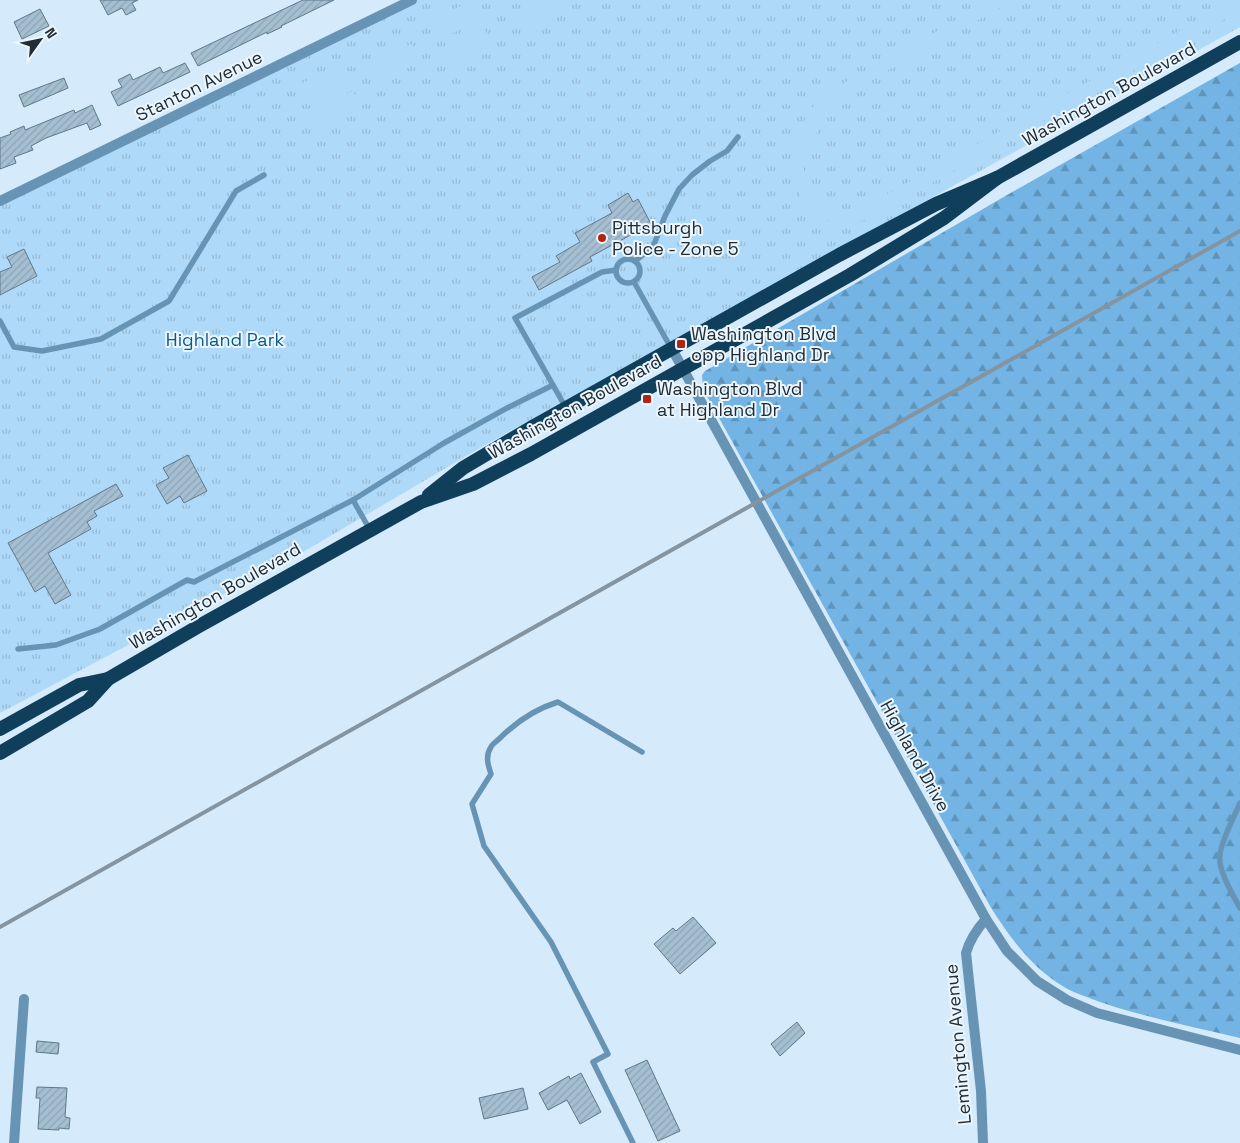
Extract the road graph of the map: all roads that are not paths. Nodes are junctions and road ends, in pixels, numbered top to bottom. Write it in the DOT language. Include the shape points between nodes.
graph roads {
  1 [pos="412,0"];
  2 [pos="1240,42"];
  3 [pos="738,137"];
  4 [pos="264,175"];
  5 [pos="997,178"];
  6 [pos="0,201"];
  7 [pos="635,261"];
  8 [pos="616,270"];
  9 [pos="634,282"];
  10 [pos="0,321"];
  11 [pos="672,349"];
  12 [pos="682,369"];
  13 [pos="553,384"];
  14 [pos="566,408"];
  15 [pos="353,500"];
  16 [pos="421,502"];
  17 [pos="370,530"];
  18 [pos="18,649"];
  19 [pos="108,679"];
  20 [pos="0,729"];
  21 [pos="642,752"];
  22 [pos="0,754"];
  23 [pos="1240,803"];
  24 [pos="1240,908"];
  25 [pos="986,919"];
  26 [pos="24,999"];
  27 [pos="1240,1050"];
  28 [pos="14,1143"];
  29 [pos="633,1143"];
  30 [pos="983,1143"];
  1 -- 6 [label="street, Stanton Avenue"];
  2 -- 5 [label="highway, Washington Boulevard"];
  3 -- 7 [label="lane" via="727,151 692,175 679,189 664,216 654,247"];
  4 -- 10 [label="lane" via="236,192 169,301 101,339 42,351 14,346"];
  5 -- 11 [label="highway, Washington Boulevard" via="936,204 839,255"];
  5 -- 12 [label="highway, Washington Boulevard" via="944,218 850,275"];
  7 -- 8 [label="lane" via="625,259 618,263"];
  7 -- 9 [label="lane" via="640,272"];
  8 -- 9 [label="lane" via="623,283"];
  8 -- 13 [label="lane" via="602,272 515,318"];
  9 -- 11 [label="lane"];
  11 -- 12 [label="street, Highland Drive"];
  11 -- 14 [label="highway, Washington Boulevard"];
  12 -- 16 [label="highway, Washington Boulevard" via="473,484"];
  12 -- 25 [label="street, Highland Drive"];
  13 -- 14 [label="lane"];
  13 -- 15 [label="lane" via="444,443"];
  14 -- 16 [label="highway, Washington Boulevard" via="463,468"];
  15 -- 17 [label="lane"];
  15 -- 18 [label="lane" via="194,582 188,580 100,630 56,644"];
  16 -- 17 [label="highway, Washington Boulevard"];
  17 -- 19 [label="highway, Washington Boulevard"];
  19 -- 20 [label="highway, Washington Boulevard" via="79,685"];
  19 -- 22 [label="highway, Washington Boulevard" via="88,701"];
  21 -- 29 [label="lane" via="558,702 528,715 490,748 487,762 491,774 472,804 484,846 551,942 608,1054 593,1062"];
  23 -- 24 [label="lane" via="1220,856 1226,884"];
  25 -- 27 [label="street, Highland Drive" via="1007,951 1037,980 1067,1000 1097,1013"];
  25 -- 30 [label="street, Lemington Avenue" via="976,930 966,952 981,1091"];
  26 -- 28 [label="street"];
}
